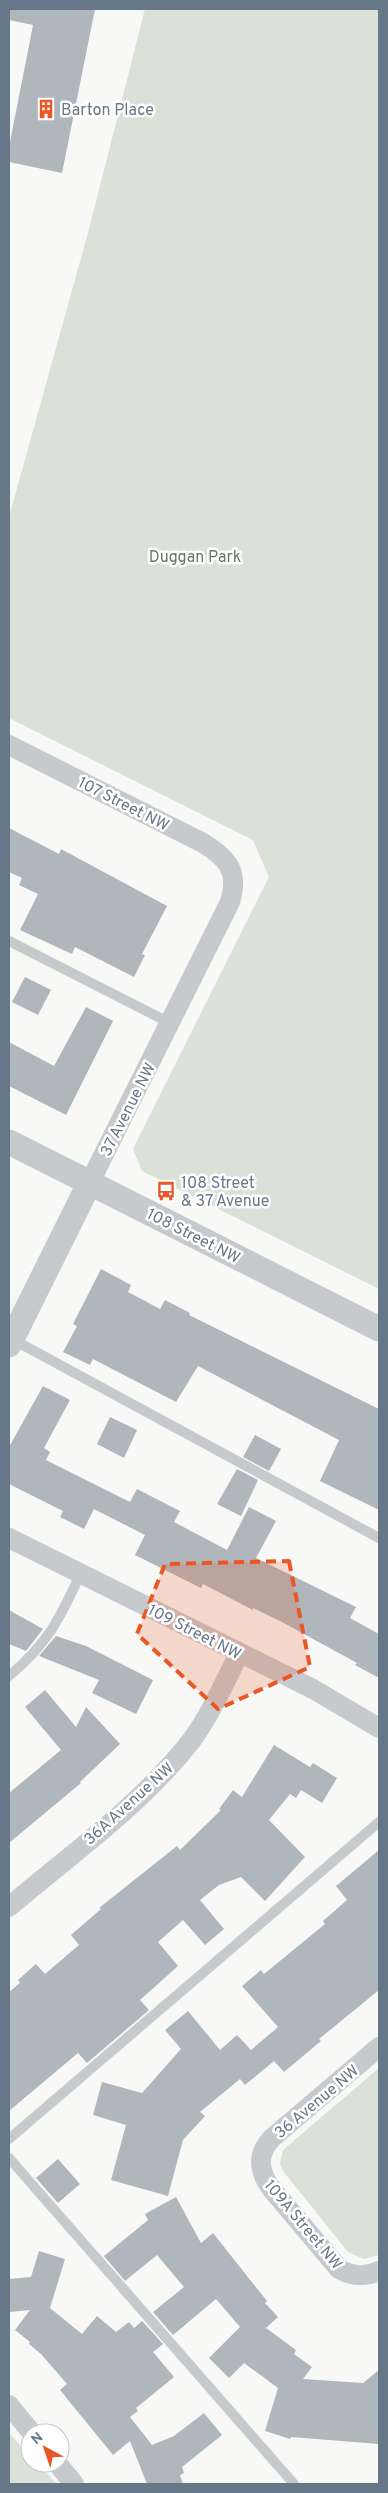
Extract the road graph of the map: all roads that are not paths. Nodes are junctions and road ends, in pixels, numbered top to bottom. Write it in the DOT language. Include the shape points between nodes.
graph roads {
  1 [pos="9,745"];
  2 [pos="232,870"];
  3 [pos="9,941"];
  4 [pos="170,1023"];
  5 [pos="9,1142"];
  6 [pos="90,1182"];
  7 [pos="379,1329"];
  8 [pos="10,1341"];
  9 [pos="9,1538"];
  10 [pos="379,1538"];
  11 [pos="81,1573"];
  12 [pos="239,1654"];
  13 [pos="9,1676"];
  14 [pos="379,1728"];
  15 [pos="379,1822"];
  16 [pos="9,1907"];
  17 [pos="379,2048"];
  18 [pos="9,2139"];
  19 [pos="9,2158"];
  20 [pos="260,2160"];
  21 [pos="370,2273"];
  22 [pos="9,2405"];
  23 [pos="24,2423"];
  24 [pos="65,2473"];
  25 [pos="74,2484"];
  26 [pos="294,2484"];
  1 -- 2 [label="street, 107 Street NW" via="204,843 221,854"];
  2 -- 4 [label="street, 37 Avenue NW" via="234,890 230,902"];
  3 -- 4 [label="lane"];
  4 -- 6 [label="street, 37 Avenue NW"];
  5 -- 6 [label="street, 108 Street NW"];
  6 -- 7 [label="street, 108 Street NW"];
  6 -- 8 [label="street, 37 Avenue NW"];
  8 -- 10 [label="lane"];
  9 -- 11 [label="street, 109 Street NW"];
  11 -- 12 [label="street, 109 Street NW"];
  11 -- 13 [label="lane" via="56,1626 28,1660"];
  12 -- 14 [label="street, 109 Street NW" via="313,1689"];
  12 -- 16 [label="street, 36A Avenue NW" via="210,1712 166,1772"];
  15 -- 18 [label="lane"];
  17 -- 20 [label="street, 36 Avenue NW" via="272,2138"];
  19 -- 26 [label="lane"];
  20 -- 21 [label="street, 109A Street NW" via="263,2177 270,2187 339,2269 348,2274"];
  22 -- 23 [label="street"];
  24 -- 25 [label="street"];
}
